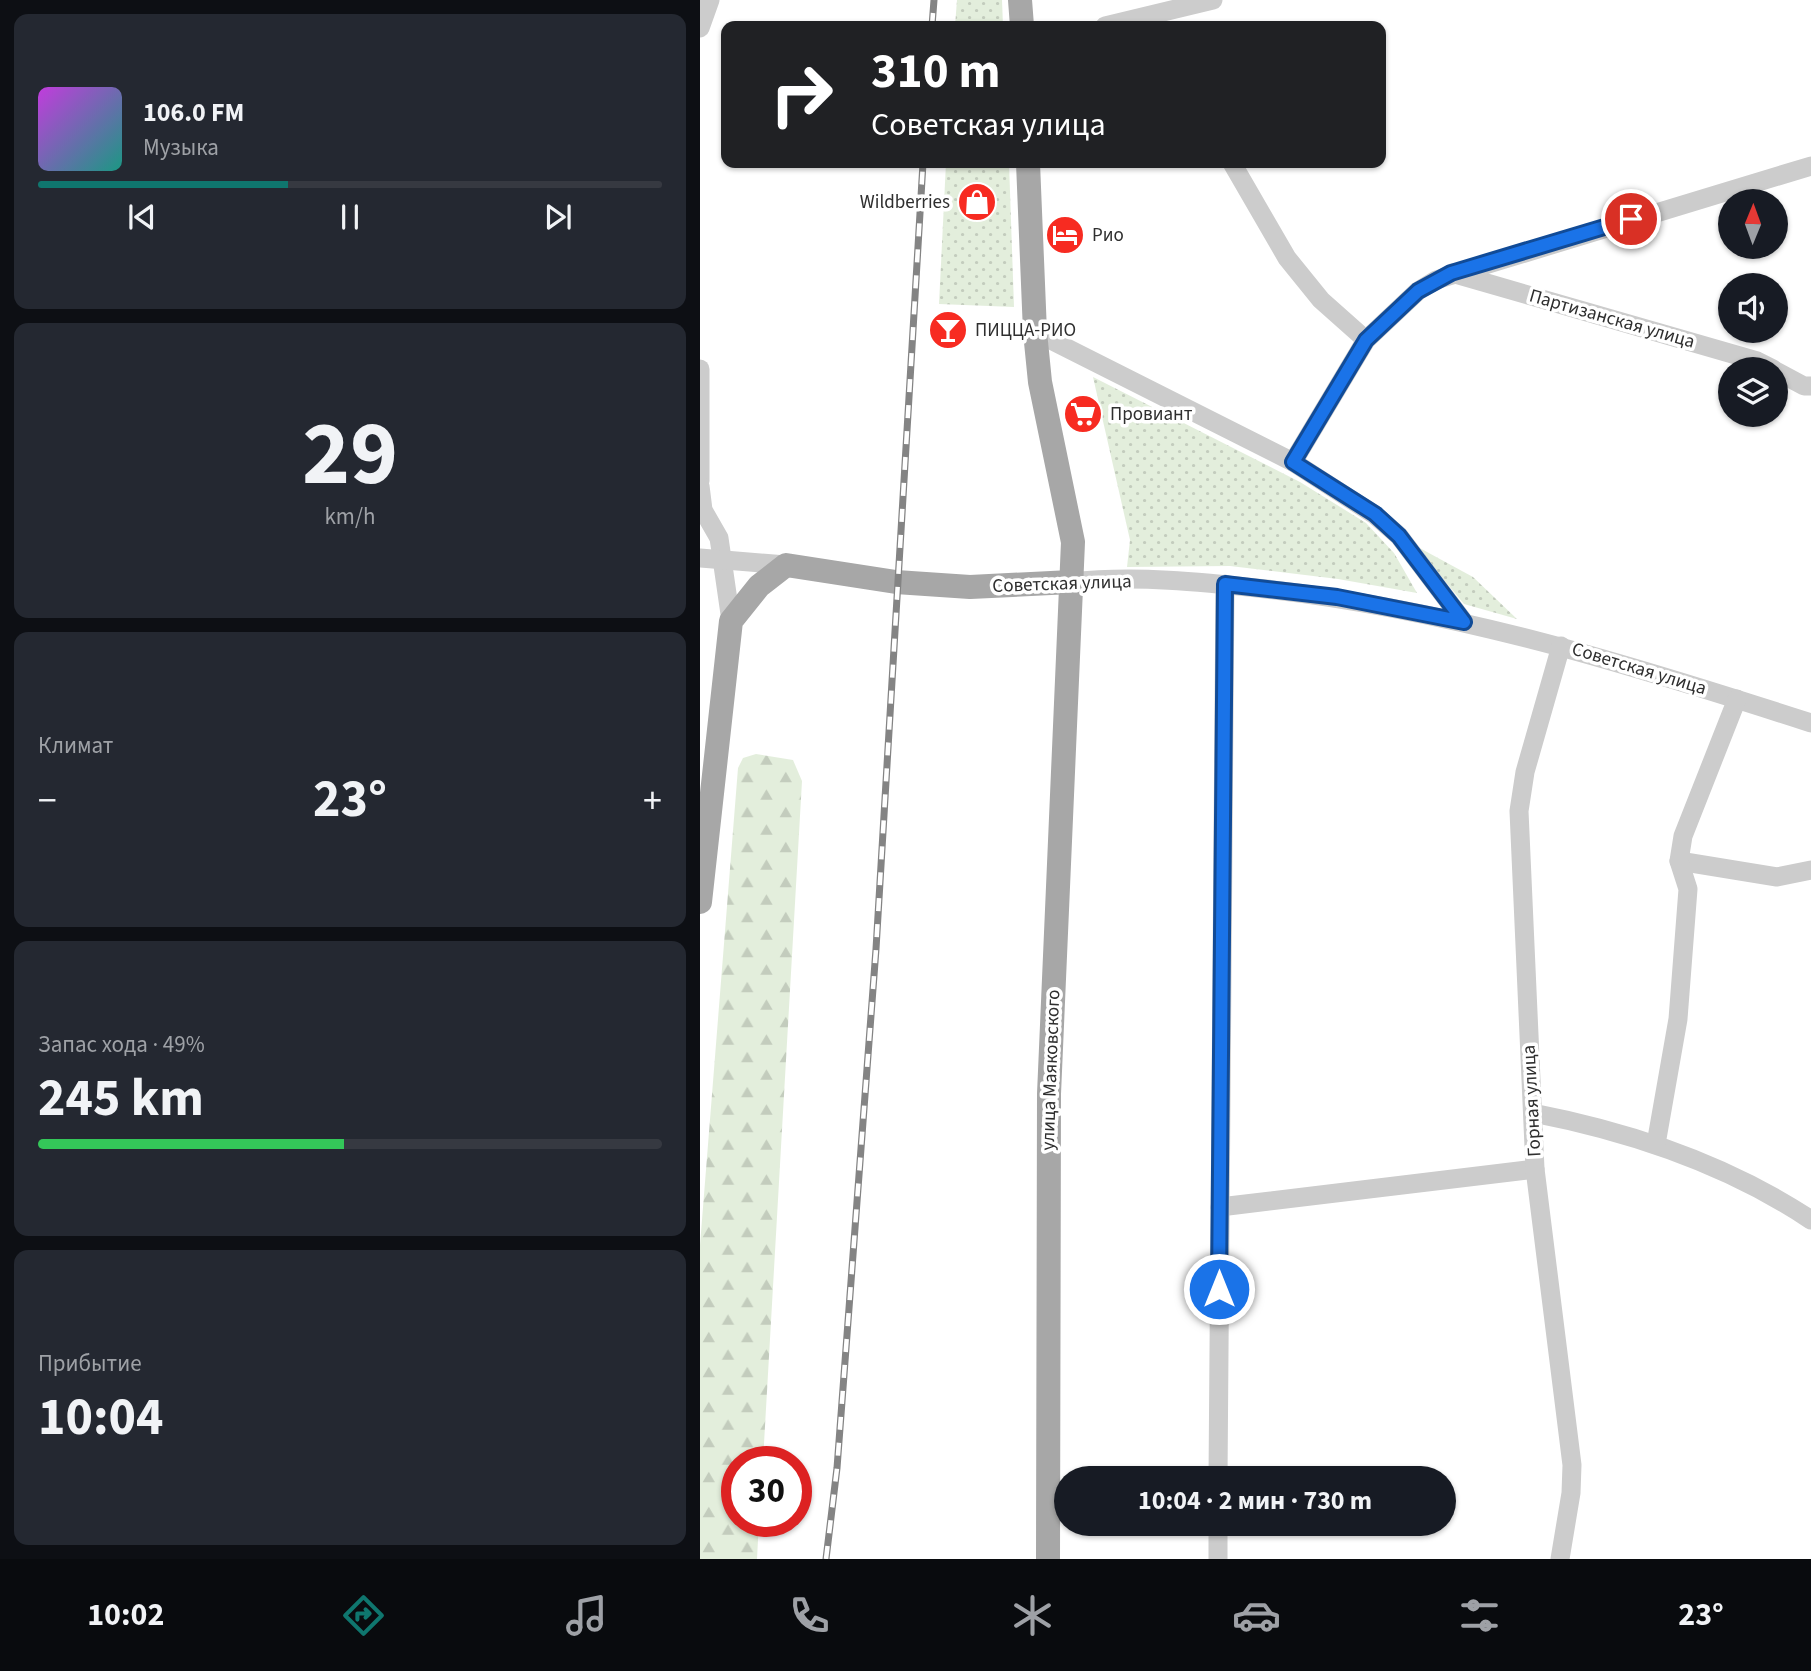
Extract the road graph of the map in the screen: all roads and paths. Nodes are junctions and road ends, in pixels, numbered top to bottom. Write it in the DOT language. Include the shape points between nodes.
graph roads {
  1 [pos="710,0"];
  2 [pos="1020,0"];
  3 [pos="1213,0"];
  4 [pos="1022,21"];
  5 [pos="1162,21"];
  6 [pos="700,28"];
  7 [pos="1811,166"];
  8 [pos="1028,168"];
  9 [pos="1235,168"];
  10 [pos="1451,273"];
  11 [pos="1034,332"];
  12 [pos="1366,340"];
  13 [pos="1743,357"];
  14 [pos="700,369"];
  15 [pos="1788,377"];
  16 [pos="1811,386"];
  17 [pos="1293,462"];
  18 [pos="700,483"];
  19 [pos="700,558"];
  20 [pos="724,560"];
  21 [pos="786,565"];
  22 [pos="1070,582"];
  23 [pos="1225,584"];
  24 [pos="731,621"];
  25 [pos="1464,622"];
  26 [pos="1561,646"];
  27 [pos="1737,699"];
  28 [pos="1811,723"];
  29 [pos="1679,861"];
  30 [pos="1811,870"];
  31 [pos="700,902"];
  32 [pos="1533,1113"];
  33 [pos="1656,1144"];
  34 [pos="1535,1169"];
  35 [pos="1220,1207"];
  36 [pos="1811,1220"];
  37 [pos="1218,1466"];
  38 [pos="1218,1536"];
  39 [pos="1048,1559"];
  40 [pos="1218,1559"];
  41 [pos="1560,1559"];
  1 -- 6 [label="street"];
  2 -- 4 [label="main road"];
  3 -- 5 [label="street"];
  7 -- 10 [label="street"];
  8 -- 11 [label="main road, улица Маяковского"];
  9 -- 12 [label="street" via="1287,258 1321,300"];
  10 -- 12 [label="street" via="1418,291"];
  10 -- 13 [label="street, Партизанская улица"];
  11 -- 17 [label="street"];
  11 -- 22 [label="main road, улица Маяковского" via="1048,426 1071,525"];
  12 -- 17 [label="street"];
  14 -- 18 [label="street"];
  15 -- 16 [label="street, Партизанская улица"];
  17 -- 25 [label="street" via="1375,514 1399,536"];
  18 -- 20 [label="street" via="703,510 719,538"];
  19 -- 20 [label="street, Советская улица"];
  20 -- 21 [label="street, Советская улица"];
  20 -- 24 [label="street"];
  21 -- 22 [label="main road, Советская улица" via="946,585"];
  21 -- 24 [label="main road" via="759,586"];
  22 -- 23 [label="street, Советская улица"];
  22 -- 39 [label="main road, улица Маяковского" via="1049,1094"];
  23 -- 25 [label="street, Советская улица" via="1337,597"];
  23 -- 35 [label="street"];
  24 -- 31 [label="main road"];
  25 -- 26 [label="street, Советская улица"];
  26 -- 27 [label="street, Советская улица"];
  26 -- 32 [label="street, Горная улица" via="1525,772 1519,811"];
  27 -- 28 [label="street, Советская улица"];
  27 -- 29 [label="street" via="1683,836"];
  29 -- 30 [label="street" via="1777,877"];
  29 -- 33 [label="street" via="1688,889 1678,1018"];
  32 -- 33 [label="street" via="1604,1126"];
  32 -- 34 [label="street, Горная улица"];
  33 -- 36 [label="street" via="1767,1190"];
  34 -- 35 [label="street"];
  34 -- 41 [label="street, Горная улица" via="1572,1465"];
  35 -- 37 [label="street"];
  38 -- 40 [label="street"];
}
